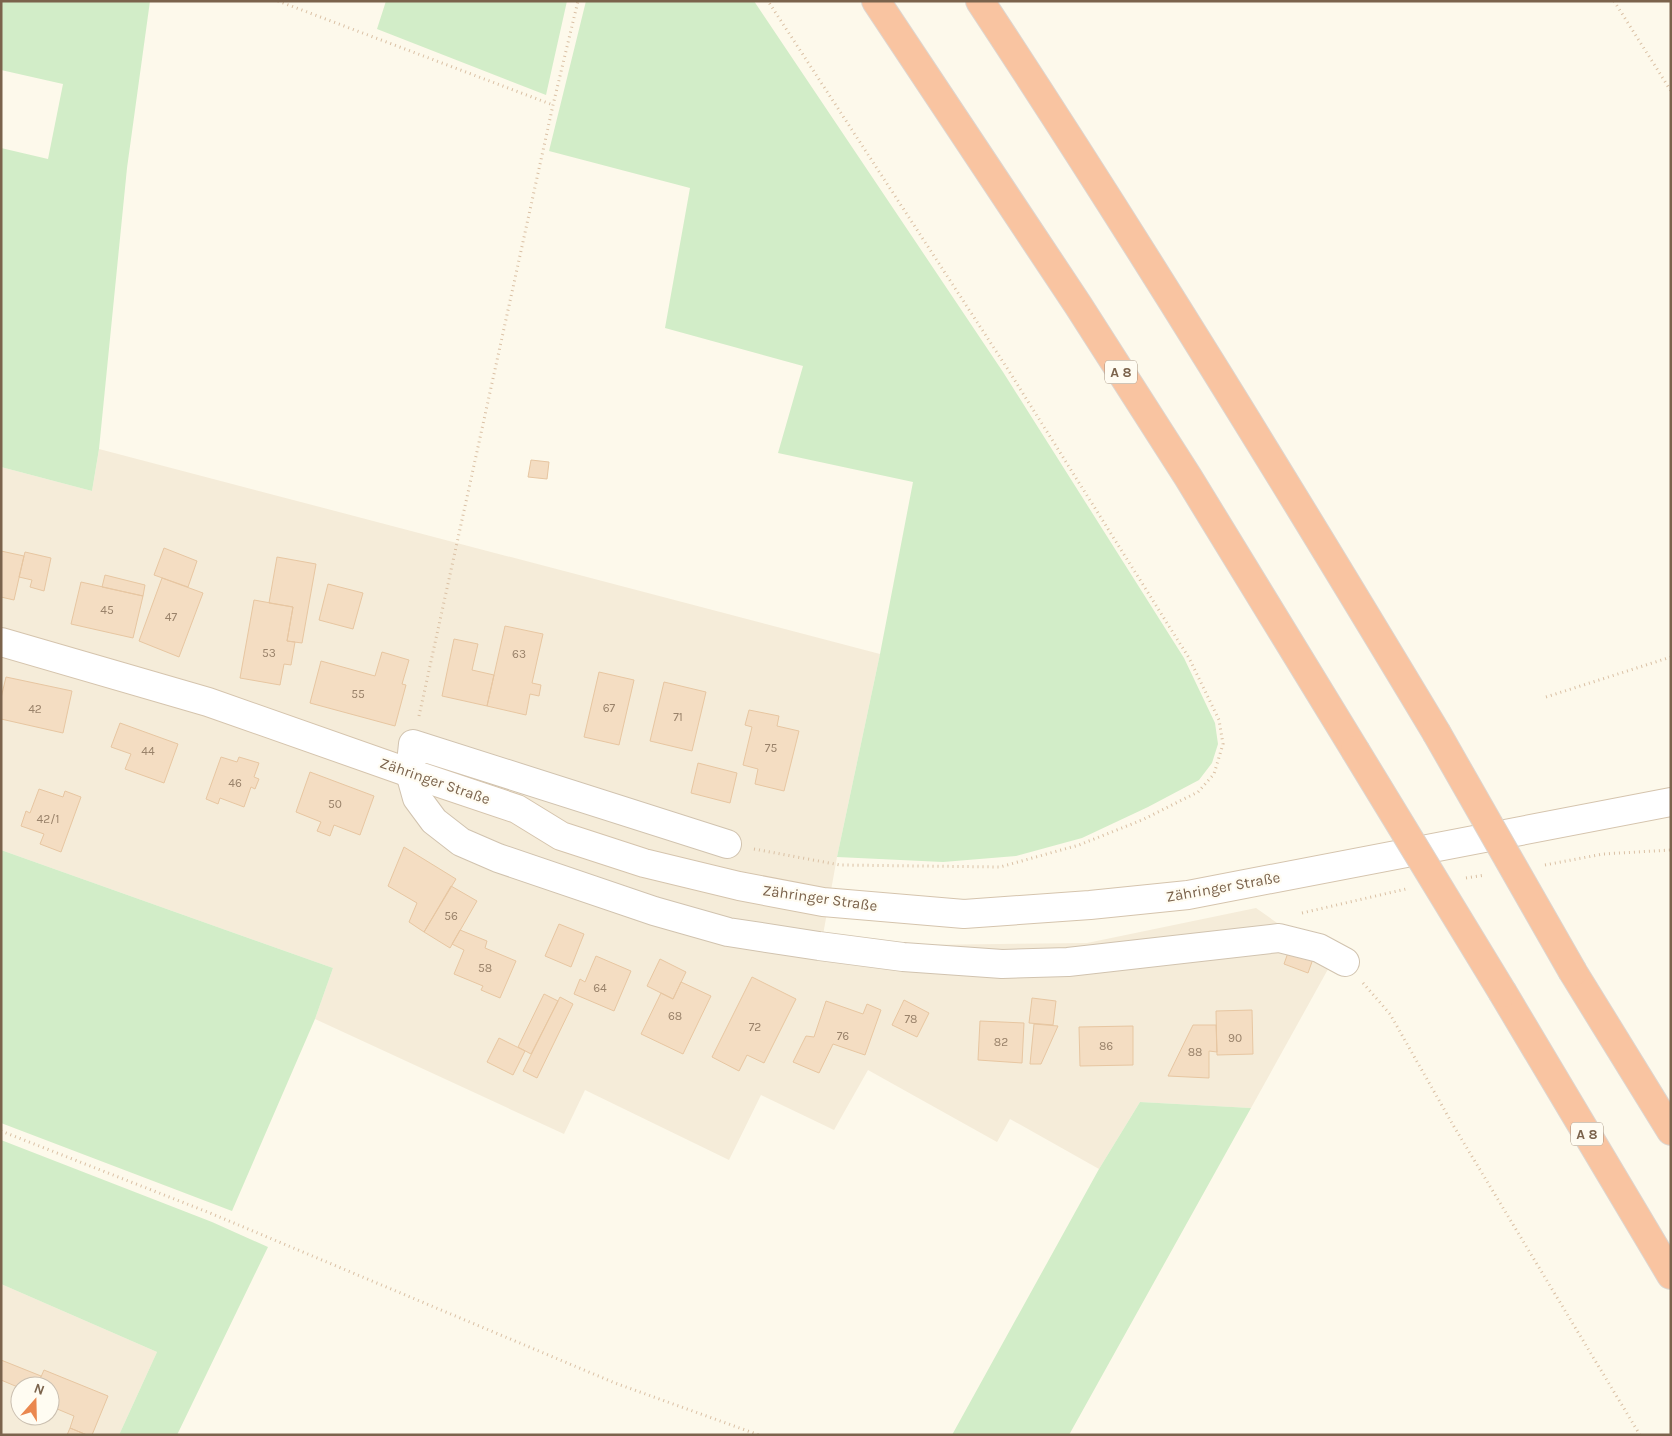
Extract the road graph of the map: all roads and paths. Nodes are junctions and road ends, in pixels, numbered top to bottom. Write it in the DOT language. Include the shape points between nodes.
graph roads {
  1 [pos="278,1"];
  2 [pos="578,1"];
  3 [pos="768,1"];
  4 [pos="876,1"];
  5 [pos="980,1"];
  6 [pos="1614,1"];
  7 [pos="1671,91"];
  8 [pos="553,105"];
  9 [pos="1,642"];
  10 [pos="1671,657"];
  11 [pos="1546,697"];
  12 [pos="413,744"];
  13 [pos="410,773"];
  14 [pos="1671,802"];
  15 [pos="727,844"];
  16 [pos="1671,850"];
  17 [pos="1544,865"];
  18 [pos="1486,875"];
  19 [pos="1466,878"];
  20 [pos="1407,889"];
  21 [pos="1295,914"];
  22 [pos="1345,962"];
  23 [pos="1,1131"];
  24 [pos="1671,1132"];
  25 [pos="1671,1275"];
  26 [pos="759,1435"];
  27 [pos="1640,1435"];
  1 -- 8 [label="path"];
  2 -- 8 [label="path"];
  3 -- 15 [label="path" via="1007,368 1189,658 1219,720 1223,744 1214,774 1198,792 1142,820 1079,845 1000,867 840,865"];
  4 -- 25 [label="highway, A 8, bridge" via="1188,476"];
  5 -- 24 [label="highway, bridge" via="1061,124 1278,471"];
  6 -- 7 [label="path"];
  8 -- 12 [label="path"];
  9 -- 13 [label="street, Zähringer Straße" via="208,702"];
  10 -- 11 [label="path"];
  12 -- 13 [label="street"];
  12 -- 15 [label="street"];
  13 -- 14 [label="street, Zähringer Straße" via="517,809 561,836 644,863 823,902 964,914 1188,895"];
  13 -- 22 [label="street" via="417,798 434,821 461,842 498,858 728,932 884,954 1002,964 1068,962 1279,938 1319,948"];
  16 -- 17 [label="path" via="1603,854"];
  18 -- 19 [label="path"];
  20 -- 21 [label="path"];
  22 -- 27 [label="path" via="1390,1014 1453,1126"];
  23 -- 26 [label="path" via="210,1214 615,1383"];
}
